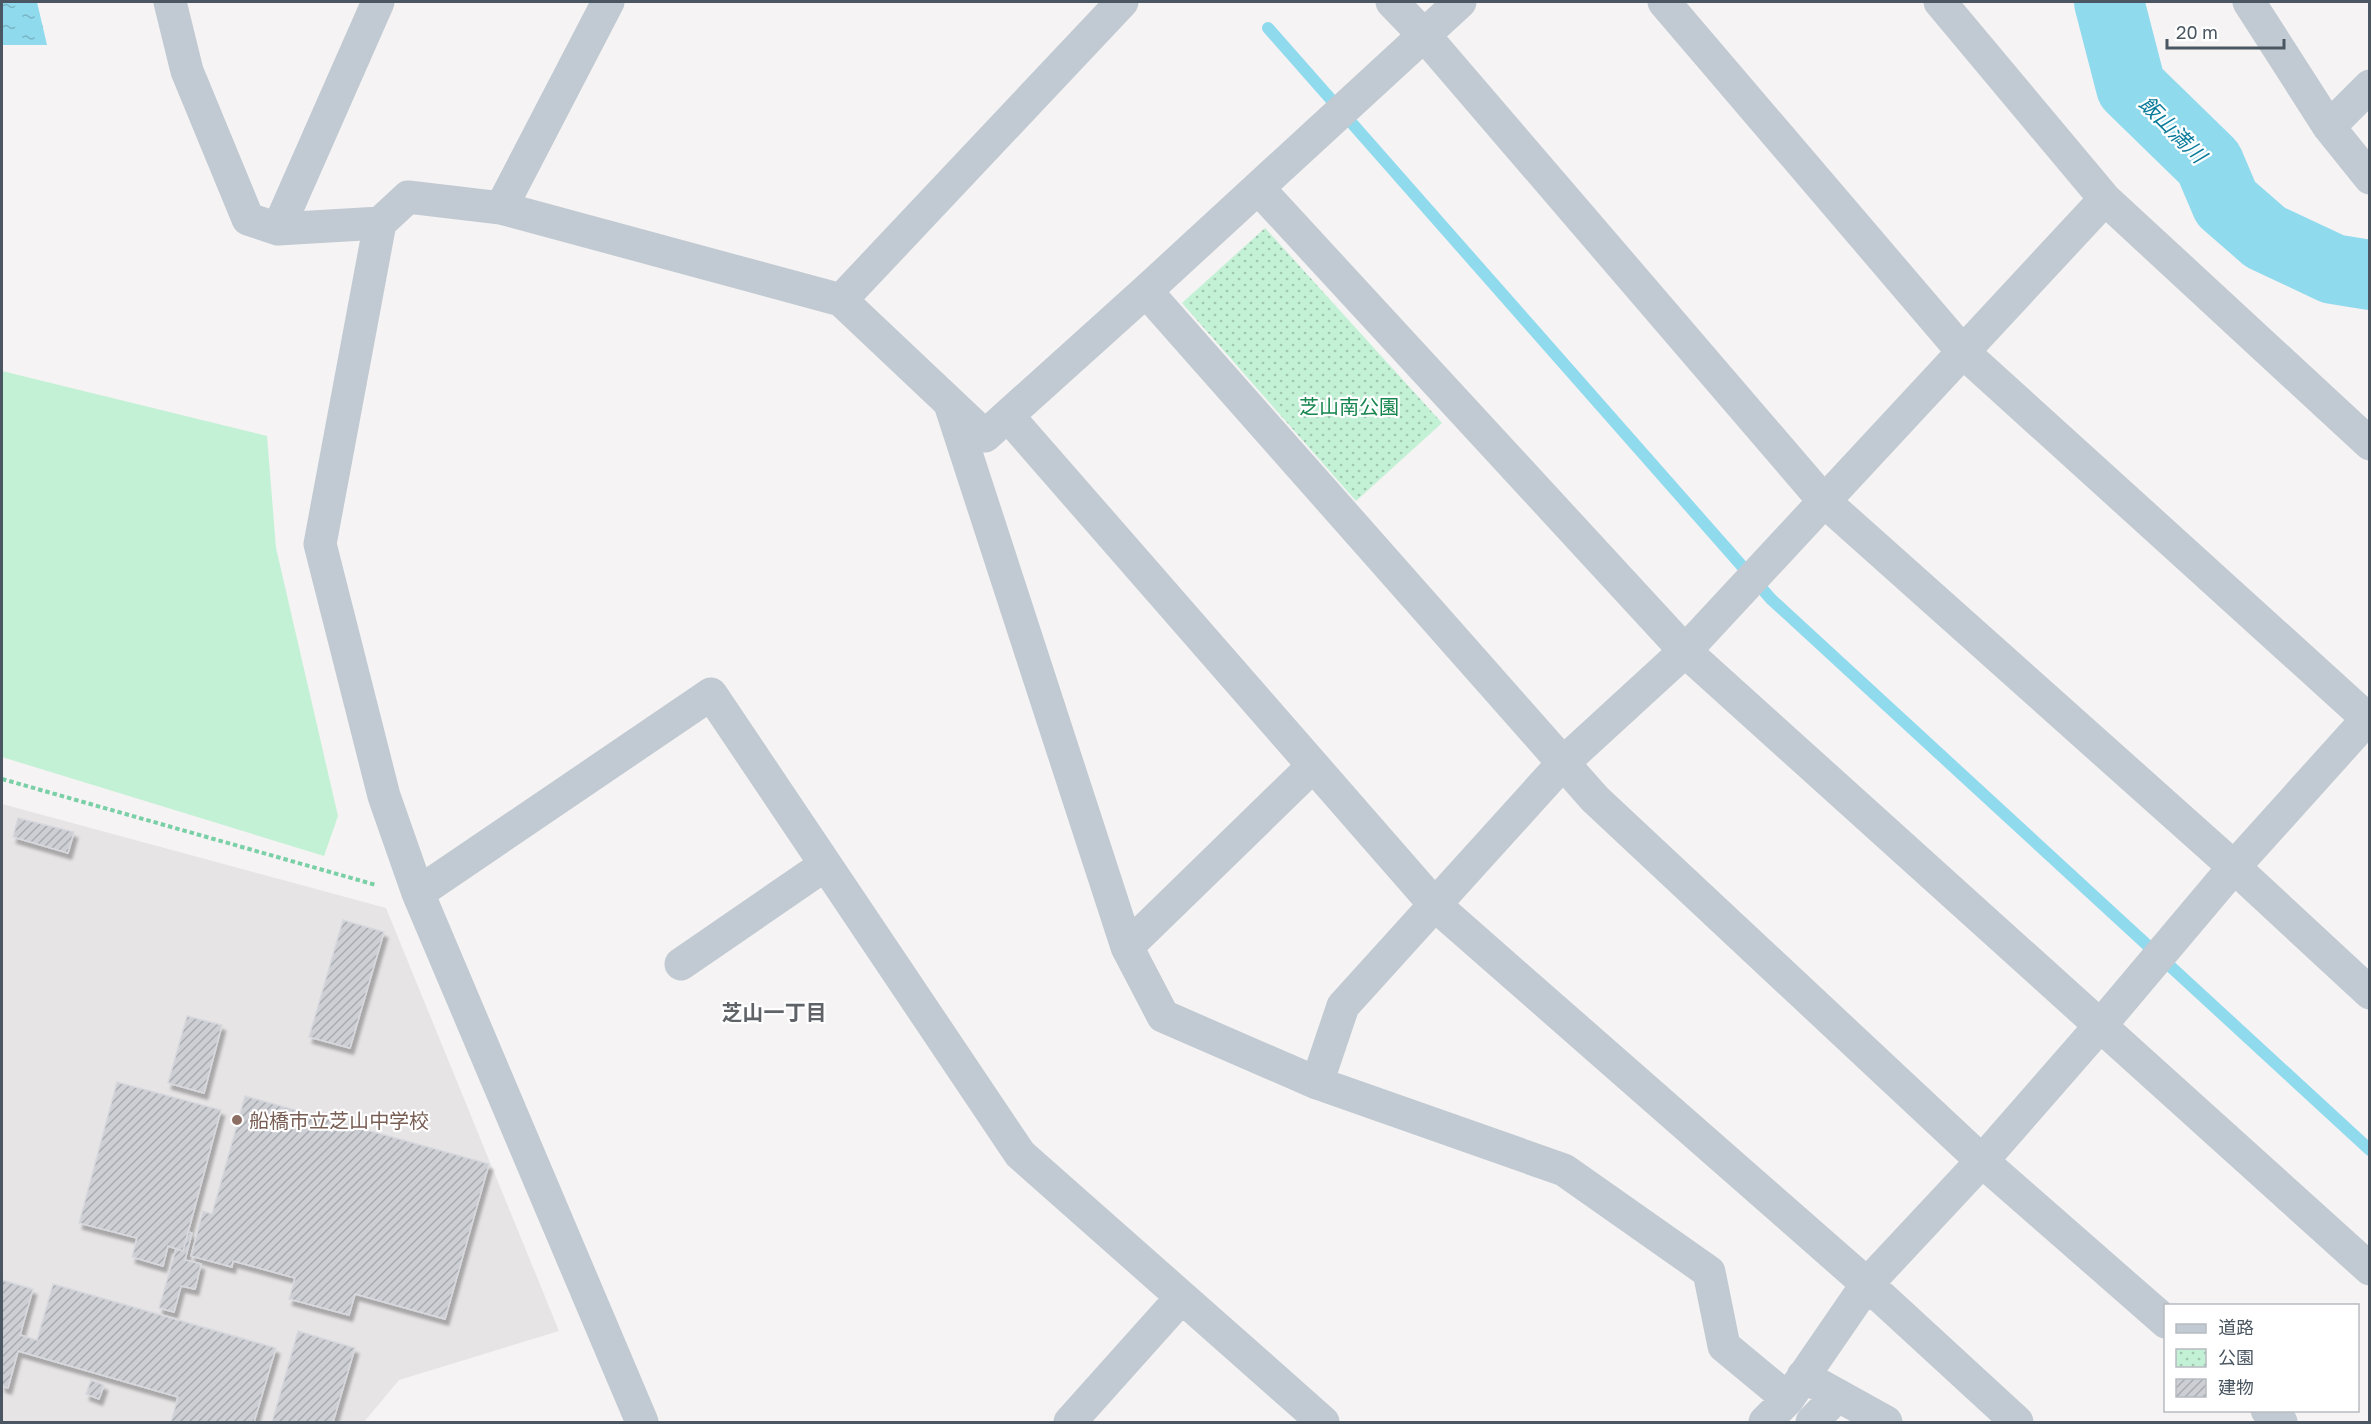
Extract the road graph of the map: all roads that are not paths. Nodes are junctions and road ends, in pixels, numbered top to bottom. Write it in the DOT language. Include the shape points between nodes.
graph roads {
  1 [pos="170,2"];
  2 [pos="378,2"];
  3 [pos="608,2"];
  4 [pos="1122,2"];
  5 [pos="1392,2"];
  6 [pos="1460,2"];
  7 [pos="1664,2"];
  8 [pos="1940,2"];
  9 [pos="2249,2"];
  10 [pos="1424,35"];
  11 [pos="2370,86"];
  12 [pos="2329,127"];
  13 [pos="2370,178"];
  14 [pos="1258,188"];
  15 [pos="2105,199"];
  16 [pos="501,208"];
  17 [pos="380,223"];
  18 [pos="278,229"];
  19 [pos="1146,291"];
  20 [pos="841,300"];
  21 [pos="1963,352"];
  22 [pos="950,403"];
  23 [pos="1008,416"];
  24 [pos="2370,444"];
  25 [pos="1824,501"];
  26 [pos="1685,651"];
  27 [pos="2369,718"];
  28 [pos="1564,762"];
  29 [pos="1312,766"];
  30 [pos="825,865"];
  31 [pos="2234,867"];
  32 [pos="418,892"];
  33 [pos="1435,905"];
  34 [pos="1127,948"];
  35 [pos="681,964"];
  36 [pos="2370,993"];
  37 [pos="2100,1026"];
  38 [pos="1317,1083"];
  39 [pos="1982,1161"];
  40 [pos="2370,1269"];
  41 [pos="1867,1284"];
  42 [pos="1181,1298"];
  43 [pos="2164,1320"];
  44 [pos="1795,1388"];
  45 [pos="1838,1395"];
  46 [pos="642,1422"];
  47 [pos="1070,1422"];
  48 [pos="1323,1422"];
  49 [pos="1765,1422"];
  50 [pos="1812,1422"];
  51 [pos="1886,1422"];
  52 [pos="2017,1422"];
  1 -- 18 [label="street" via="187,71 248,219"];
  2 -- 18 [label="street"];
  3 -- 16 [label="street"];
  4 -- 20 [label="street"];
  5 -- 10 [label="street"];
  6 -- 10 [label="street"];
  7 -- 21 [label="street"];
  8 -- 15 [label="street"];
  9 -- 12 [label="street"];
  10 -- 14 [label="street"];
  10 -- 25 [label="street"];
  11 -- 12 [label="street"];
  12 -- 13 [label="street"];
  14 -- 19 [label="street"];
  14 -- 26 [label="street"];
  15 -- 21 [label="street"];
  15 -- 24 [label="street"];
  16 -- 17 [label="street" via="408,197"];
  16 -- 20 [label="street"];
  17 -- 18 [label="street"];
  17 -- 32 [label="street" via="320,544 384,795"];
  19 -- 23 [label="street"];
  19 -- 28 [label="street"];
  20 -- 22 [label="street"];
  21 -- 25 [label="street"];
  21 -- 27 [label="street"];
  22 -- 23 [label="street" via="985,436"];
  22 -- 34 [label="street"];
  23 -- 29 [label="street"];
  25 -- 26 [label="street"];
  25 -- 31 [label="street"];
  26 -- 28 [label="street"];
  26 -- 37 [label="street"];
  27 -- 31 [label="street"];
  28 -- 33 [label="street"];
  28 -- 39 [label="street" via="1595,799"];
  29 -- 33 [label="street"];
  29 -- 34 [label="street"];
  30 -- 32 [label="street" via="711,694"];
  30 -- 35 [label="street"];
  30 -- 42 [label="street" via="1020,1154"];
  31 -- 36 [label="street"];
  31 -- 37 [label="street"];
  32 -- 46 [label="street"];
  33 -- 38 [label="street" via="1343,1006"];
  33 -- 41 [label="street"];
  34 -- 38 [label="street" via="1163,1016"];
  37 -- 39 [label="street"];
  37 -- 40 [label="street"];
  38 -- 44 [label="street" via="1564,1170 1709,1272 1725,1346"];
  39 -- 41 [label="street"];
  39 -- 43 [label="street"];
  41 -- 44 [label="street"];
  41 -- 52 [label="street"];
  42 -- 47 [label="street"];
  42 -- 48 [label="street"];
  44 -- 45 [label="street"];
  44 -- 49 [label="street"];
  45 -- 50 [label="street"];
  45 -- 51 [label="street"];
}
